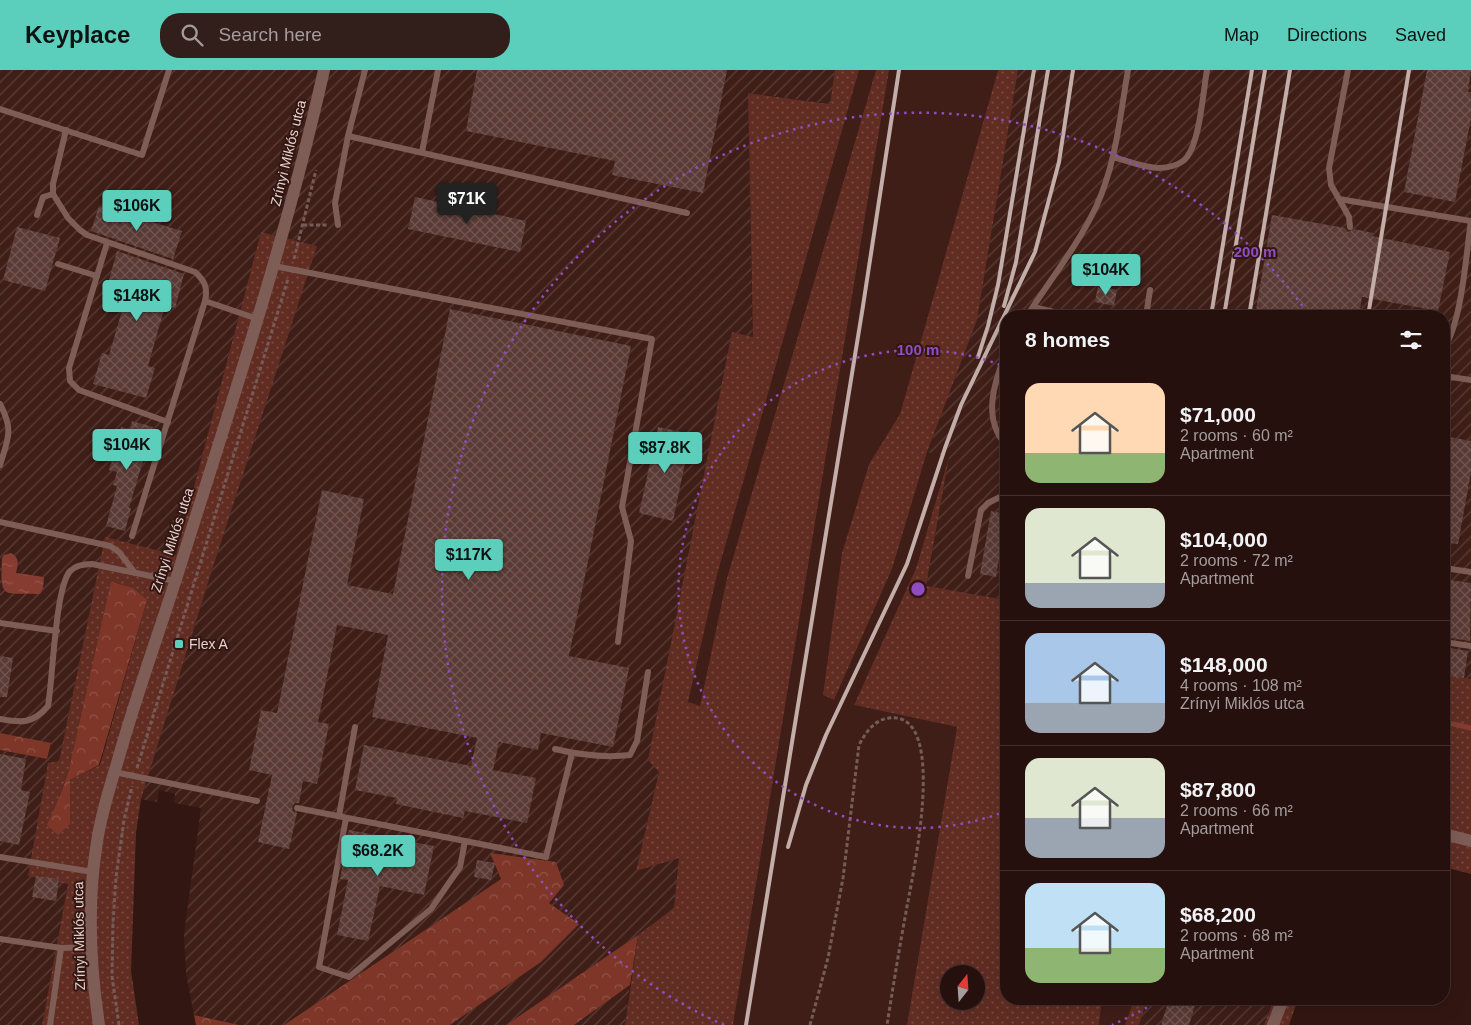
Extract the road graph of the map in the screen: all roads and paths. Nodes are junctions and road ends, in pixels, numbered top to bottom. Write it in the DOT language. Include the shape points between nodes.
graph roads {
  1 [pos="170,70"];
  2 [pos="324,70"];
  3 [pos="365,70"];
  4 [pos="438,70"];
  5 [pos="1128,70"];
  6 [pos="1207,70"];
  7 [pos="1348,70"];
  8 [pos="0,109"];
  9 [pos="66,130"];
  10 [pos="348,136"];
  11 [pos="422,152"];
  12 [pos="1114,157"];
  13 [pos="53,194"];
  14 [pos="1339,199"];
  15 [pos="687,213"];
  16 [pos="37,215"];
  17 [pos="1471,221"];
  18 [pos="303,225"];
  19 [pos="338,225"];
  20 [pos="1350,227"];
  21 [pos="107,243"];
  22 [pos="58,264"];
  23 [pos="274,266"];
  24 [pos="97,276"];
  25 [pos="1150,290"];
  26 [pos="204,301"];
  27 [pos="1033,307"];
  28 [pos="1031,310"];
  29 [pos="1046,310"];
  30 [pos="1147,310"];
  31 [pos="258,319"];
  32 [pos="1450,335"];
  33 [pos="1000,372"];
  34 [pos="1450,377"];
  35 [pos="1471,380"];
  36 [pos="0,404"];
  37 [pos="168,422"];
  38 [pos="1000,438"];
  39 [pos="0,465"];
  40 [pos="1000,497"];
  41 [pos="0,522"];
  42 [pos="132,536"];
  43 [pos="1450,569"];
  44 [pos="1471,572"];
  45 [pos="135,573"];
  46 [pos="968,576"];
  47 [pos="175,581"];
  48 [pos="0,623"];
  49 [pos="57,631"];
  50 [pos="618,642"];
  51 [pos="1450,643"];
  52 [pos="1471,646"];
  53 [pos="648,672"];
  54 [pos="0,719"];
  55 [pos="355,727"];
  56 [pos="556,749"];
  57 [pos="572,753"];
  58 [pos="114,772"];
  59 [pos="134,775"];
  60 [pos="257,801"];
  61 [pos="297,808"];
  62 [pos="343,817"];
  63 [pos="1450,836"];
  64 [pos="465,841"];
  65 [pos="1471,841"];
  66 [pos="0,858"];
  67 [pos="93,872"];
  68 [pos="0,940"];
  69 [pos="92,947"];
  70 [pos="62,948"];
  71 [pos="1281,1005"];
  72 [pos="50,1025"];
  73 [pos="99,1025"];
  74 [pos="119,1025"];
  75 [pos="810,1025"];
  76 [pos="887,1025"];
  77 [pos="1273,1025"];
  1 -- 9 [label="lane" via="142,155"];
  2 -- 23 [label="main road, Zrínyi Miklós utca"];
  3 -- 10 [label="lane"];
  4 -- 11 [label="lane"];
  5 -- 12 [label="lane"];
  6 -- 12 [label="lane" via="1196,135 1180,164 1148,168"];
  7 -- 14 [label="lane" via="1330,168 1331,185"];
  8 -- 9 [label="lane"];
  9 -- 13 [label="lane"];
  10 -- 11 [label="lane"];
  10 -- 19 [label="lane" via="335,203"];
  11 -- 15 [label="lane"];
  12 -- 27 [label="lane" via="1096,207"];
  13 -- 16 [label="lane" via="42,197"];
  13 -- 21 [label="lane" via="80,230"];
  14 -- 17 [label="lane"];
  14 -- 20 [label="lane" via="1349,217"];
  17 -- 32 [label="lane" via="1457,315"];
  18 -- 19 [label="path"];
  21 -- 24 [label="lane"];
  21 -- 26 [label="lane" via="195,272 205,284"];
  22 -- 24 [label="lane"];
  23 -- 31 [label="main road, Zrínyi Miklós utca"];
  23 -- 50 [label="lane" via="652,339 622,507 631,541"];
  24 -- 37 [label="lane" via="69,368 70,380 79,390"];
  25 -- 30 [label="lane"];
  26 -- 31 [label="lane"];
  26 -- 37 [label="lane"];
  27 -- 28 [label="lane"];
  27 -- 29 [label="lane"];
  31 -- 47 [label="main road, Zrínyi Miklós utca"];
  33 -- 38 [label="lane" via="994,391 992,416"];
  34 -- 35 [label="lane"];
  36 -- 39 [label="lane" via="9,425 9,435"];
  37 -- 42 [label="lane"];
  40 -- 46 [label="lane" via="981,510"];
  41 -- 45 [label="lane" via="110,546 119,552"];
  43 -- 44 [label="lane"];
  45 -- 47 [label="lane"];
  45 -- 49 [label="lane" via="92,564 75,567 61,590"];
  47 -- 58 [label="main road, Zrínyi Miklós utca"];
  48 -- 49 [label="lane"];
  49 -- 54 [label="lane" via="48,706 30,720 14,722"];
  51 -- 52 [label="lane"];
  53 -- 57 [label="lane" via="637,740 630,755 610,757"];
  55 -- 62 [label="lane"];
  56 -- 57 [label="lane"];
  57 -- 64 [label="lane" via="546,856"];
  58 -- 59 [label="lane"];
  58 -- 67 [label="main road, Zrínyi Miklós utca" via="98,834"];
  59 -- 60 [label="lane"];
  59 -- 74 [label="path" via="124,820 113,923 112,976"];
  61 -- 62 [label="lane"];
  62 -- 64 [label="lane"];
  62 -- 64 [label="lane" via="319,968 349,976 432,909 460,867"];
  63 -- 65 [label="main road"];
  66 -- 67 [label="lane"];
  67 -- 69 [label="main road, Zrínyi Miklós utca"];
  68 -- 70 [label="lane"];
  69 -- 70 [label="lane"];
  69 -- 73 [label="main road, Zrínyi Miklós utca"];
  70 -- 72 [label="lane"];
  71 -- 77 [label="main road"];
  75 -- 76 [label="path" via="828,958 843,878 859,745 872,726 880,720 894,717 908,724 918,737 923,758 924,802"];
}
